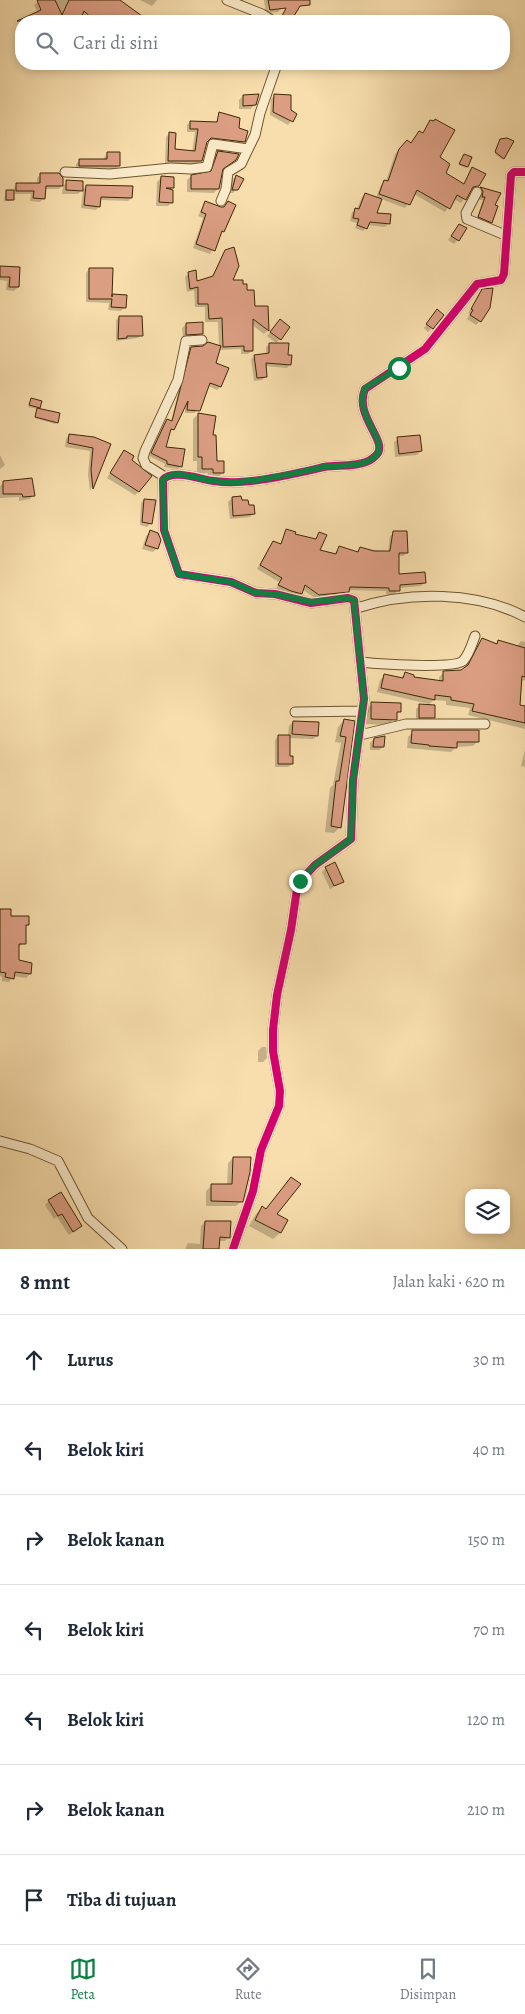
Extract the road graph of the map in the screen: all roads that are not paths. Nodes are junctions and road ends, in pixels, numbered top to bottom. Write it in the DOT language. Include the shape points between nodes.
graph roads {
  1 [pos="227,0"];
  2 [pos="264,15"];
  3 [pos="276,70"];
  4 [pos="248,149"];
  5 [pos="65,172"];
  6 [pos="525,172"];
  7 [pos="477,192"];
  8 [pos="221,201"];
  9 [pos="505,235"];
  10 [pos="202,340"];
  11 [pos="165,476"];
  12 [pos="357,608"];
  13 [pos="525,617"];
  14 [pos="475,636"];
  15 [pos="362,662"];
  16 [pos="363,711"];
  17 [pos="295,712"];
  18 [pos="485,724"];
  19 [pos="360,735"];
  20 [pos="0,1140"];
  21 [pos="122,1249"];
  22 [pos="233,1249"];
  1 -- 2 [label="street"];
  3 -- 4 [label="street"];
  4 -- 5 [label="street" via="213,144 207,167 110,174"];
  4 -- 8 [label="street" via="242,164 228,172"];
  6 -- 9 [label="street" via="511,175"];
  7 -- 9 [label="street" via="466,213 467,219"];
  9 -- 11 [label="street" via="504,274 500,280 477,284 425,349 365,388 362,408 376,438 378,455 366,463 265,478 216,482 189,475"];
  10 -- 11 [label="street" via="186,341 178,380 143,458 146,465"];
  11 -- 12 [label="street" via="164,530 179,574 231,582 256,593 306,602 348,598 354,600"];
  12 -- 13 [label="street" via="388,600 457,599 499,606"];
  12 -- 15 [label="street"];
  14 -- 15 [label="street" via="464,659 456,664 400,666"];
  15 -- 16 [label="street"];
  16 -- 17 [label="street"];
  16 -- 19 [label="street"];
  18 -- 19 [label="street" via="406,724"];
  19 -- 22 [label="street" via="353,780 351,839 315,865 297,889 273,1030 279,1106 261,1150 253,1191"];
  20 -- 21 [label="street" via="58,1161 88,1218"];
}
